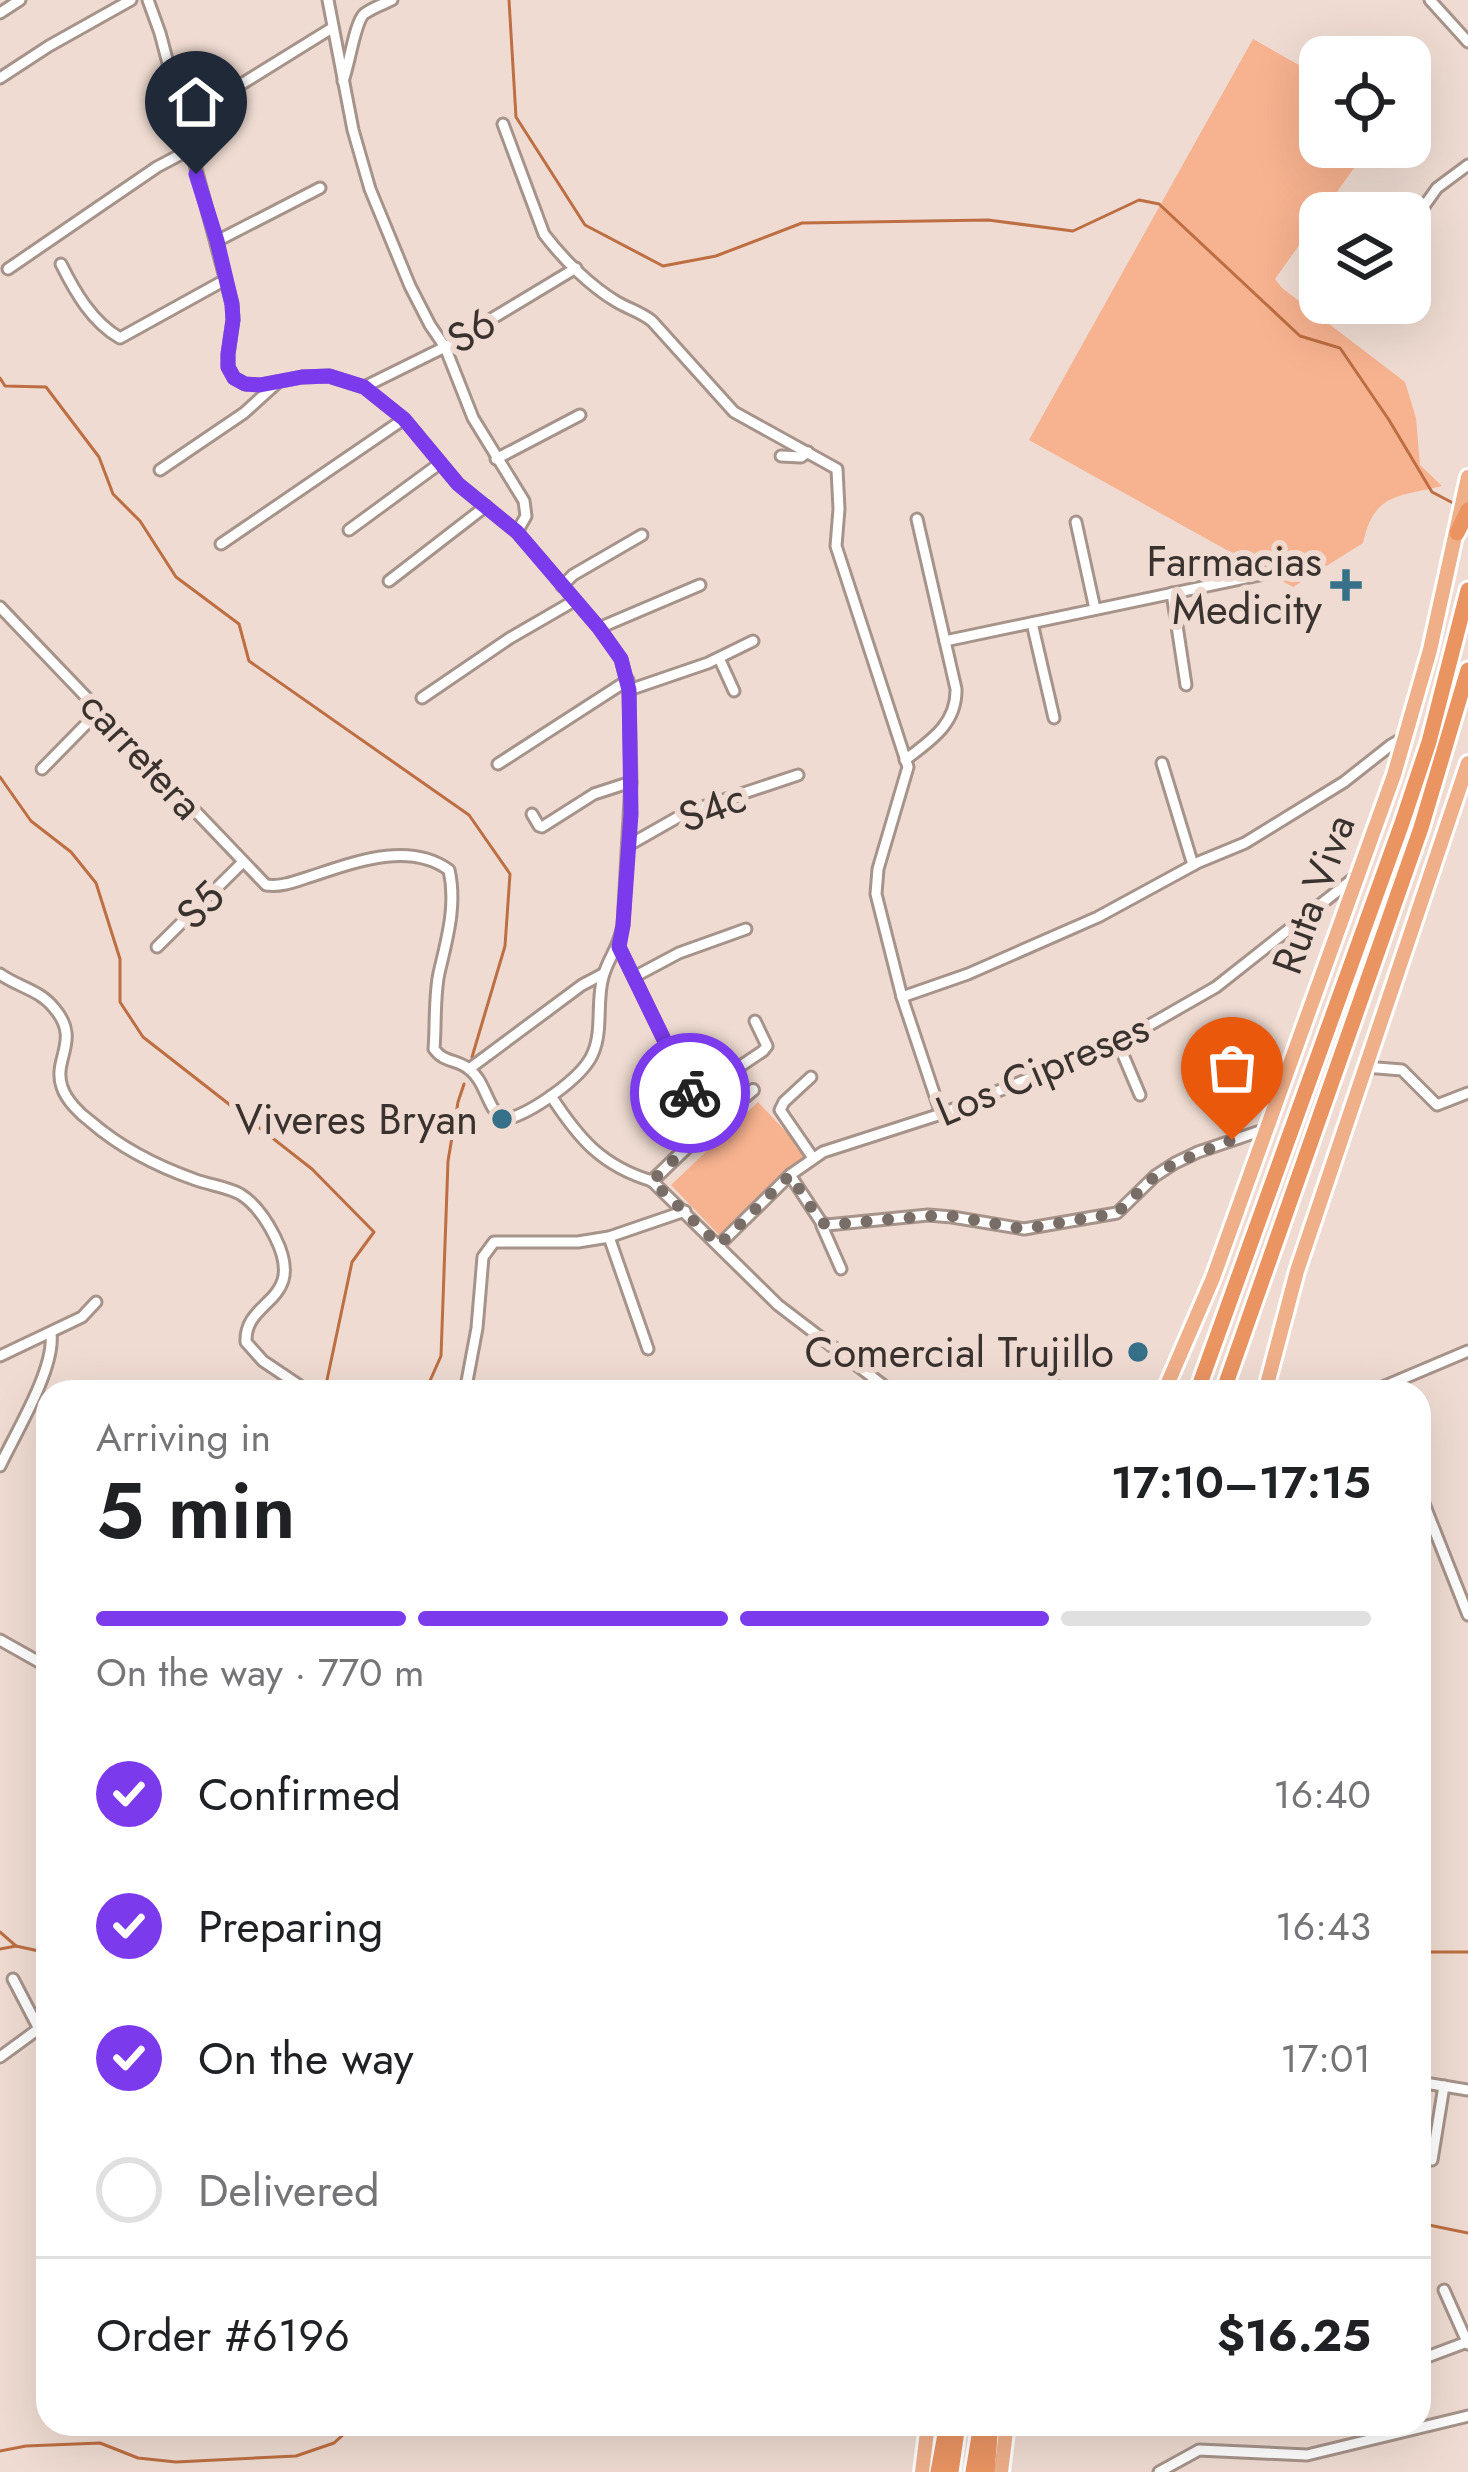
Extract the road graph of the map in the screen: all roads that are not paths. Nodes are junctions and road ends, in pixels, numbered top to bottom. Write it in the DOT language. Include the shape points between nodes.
graph roads {
  1 [pos="20,0"];
  2 [pos="131,0"];
  3 [pos="148,0"];
  4 [pos="328,0"];
  5 [pos="392,0"];
  6 [pos="1430,0"];
  7 [pos="0,13"];
  8 [pos="332,28"];
  9 [pos="1468,42"];
  10 [pos="0,78"];
  11 [pos="343,81"];
  12 [pos="182,121"];
  13 [pos="502,124"];
  14 [pos="189,151"];
  15 [pos="1468,165"];
  16 [pos="320,188"];
  17 [pos="1431,196"];
  18 [pos="217,241"];
  19 [pos="61,264"];
  20 [pos="576,268"];
  21 [pos="8,269"];
  22 [pos="225,280"];
  23 [pos="445,347"];
  24 [pos="276,384"];
  25 [pos="364,387"];
  26 [pos="580,415"];
  27 [pos="404,419"];
  28 [pos="808,452"];
  29 [pos="781,456"];
  30 [pos="496,459"];
  31 [pos="439,464"];
  32 [pos="160,470"];
  33 [pos="1468,477"];
  34 [pos="486,506"];
  35 [pos="1468,510"];
  36 [pos="917,519"];
  37 [pos="1076,522"];
  38 [pos="349,530"];
  39 [pos="517,532"];
  40 [pos="1457,533"];
  41 [pos="642,535"];
  42 [pos="221,544"];
  43 [pos="1283,570"];
  44 [pos="389,581"];
  45 [pos="700,585"];
  46 [pos="562,586"];
  47 [pos="1468,590"];
  48 [pos="1172,593"];
  49 [pos="574,601"];
  50 [pos="0,607"];
  51 [pos="1095,610"];
  52 [pos="1032,623"];
  53 [pos="599,628"];
  54 [pos="753,641"];
  55 [pos="945,641"];
  56 [pos="719,658"];
  57 [pos="1468,670"];
  58 [pos="628,685"];
  59 [pos="1186,685"];
  60 [pos="734,691"];
  61 [pos="422,698"];
  62 [pos="100,710"];
  63 [pos="1054,718"];
  64 [pos="1406,737"];
  65 [pos="905,760"];
  66 [pos="1468,763"];
  67 [pos="497,764"];
  68 [pos="1162,764"];
  69 [pos="42,769"];
  70 [pos="798,775"];
  71 [pos="631,782"];
  72 [pos="1468,810"];
  73 [pos="532,814"];
  74 [pos="1451,818"];
  75 [pos="628,844"];
  76 [pos="242,862"];
  77 [pos="1193,865"];
  78 [pos="1359,874"];
  79 [pos="746,928"];
  80 [pos="157,947"];
  81 [pos="619,947"];
  82 [pos="0,974"];
  83 [pos="604,974"];
  84 [pos="634,977"];
  85 [pos="902,997"];
  86 [pos="755,1022"];
  87 [pos="1118,1043"];
  88 [pos="1365,1067"];
  89 [pos="469,1069"];
  90 [pos="811,1077"];
  91 [pos="753,1090"];
  92 [pos="1468,1093"];
  93 [pos="1140,1095"];
  94 [pos="551,1096"];
  95 [pos="693,1098"];
  96 [pos="941,1114"];
  97 [pos="707,1128"];
  98 [pos="1266,1129"];
  99 [pos="813,1158"];
  100 [pos="790,1175"];
  101 [pos="652,1181"];
  102 [pos="685,1211"];
  103 [pos="825,1224"];
  104 [pos="609,1237"];
  105 [pos="719,1245"];
  106 [pos="841,1269"];
  107 [pos="96,1302"];
  108 [pos="51,1334"];
  109 [pos="648,1349"];
  110 [pos="1468,1351"];
  111 [pos="902,1352"];
  112 [pos="0,1356"];
  113 [pos="849,1359"];
  114 [pos="40,1380"];
  115 [pos="291,1380"];
  116 [pos="467,1380"];
  117 [pos="876,1380"];
  118 [pos="1169,1380"];
  119 [pos="1200,1380"];
  120 [pos="1227,1380"];
  121 [pos="1268,1380"];
  122 [pos="1402,1380"];
  123 [pos="36,1389"];
  124 [pos="0,1466"];
  125 [pos="1431,1522"];
  126 [pos="1468,1616"];
  127 [pos="0,1640"];
  128 [pos="36,1660"];
  129 [pos="13,1979"];
  130 [pos="36,2015"];
  131 [pos="36,2031"];
  132 [pos="0,2057"];
  133 [pos="1431,2084"];
  134 [pos="1444,2086"];
  135 [pos="1468,2090"];
  136 [pos="1432,2159"];
  137 [pos="1444,2290"];
  138 [pos="1468,2343"];
  139 [pos="1431,2356"];
  140 [pos="1468,2416"];
  141 [pos="1431,2425"];
  142 [pos="926,2436"];
  143 [pos="945,2436"];
  144 [pos="956,2436"];
  145 [pos="978,2436"];
  146 [pos="990,2436"];
  147 [pos="1006,2436"];
  148 [pos="1385,2436"];
  149 [pos="922,2472"];
  150 [pos="938,2472"];
  151 [pos="951,2472"];
  152 [pos="974,2472"];
  153 [pos="987,2472"];
  154 [pos="1001,2472"];
  155 [pos="1160,2472"];
  1 -- 7 [label="street"];
  2 -- 10 [label="street"];
  3 -- 12 [label="street"];
  4 -- 8 [label="street"];
  5 -- 11 [label="street" via="356,26"];
  6 -- 9 [label="street"];
  8 -- 11 [label="street"];
  8 -- 12 [label="street"];
  11 -- 23 [label="street" via="370,189"];
  12 -- 14 [label="street"];
  13 -- 20 [label="street" via="544,234"];
  14 -- 18 [label="street"];
  14 -- 21 [label="street"];
  15 -- 17 [label="street"];
  16 -- 18 [label="street"];
  18 -- 22 [label="street"];
  19 -- 22 [label="street" via="81,300 120,338"];
  20 -- 23 [label="street, S6"];
  20 -- 28 [label="street" via="652,321 734,412"];
  22 -- 24 [label="street" via="233,320 228,367 245,384"];
  23 -- 25 [label="street, S6"];
  23 -- 30 [label="street"];
  24 -- 25 [label="street" via="329,376"];
  24 -- 32 [label="street"];
  25 -- 27 [label="street"];
  26 -- 30 [label="street"];
  27 -- 31 [label="street"];
  27 -- 42 [label="street"];
  28 -- 29 [label="street"];
  28 -- 65 [label="street" via="837,469 836,546"];
  30 -- 39 [label="street" via="524,501"];
  31 -- 34 [label="street"];
  31 -- 38 [label="street"];
  33 -- 40 [label="main road, Ruta Viva"];
  34 -- 39 [label="street"];
  34 -- 44 [label="street"];
  35 -- 40 [label="highway"];
  36 -- 55 [label="street"];
  37 -- 51 [label="street"];
  39 -- 46 [label="street"];
  40 -- 64 [label="main road, Ruta Viva"];
  41 -- 46 [label="street"];
  43 -- 48 [label="street"];
  45 -- 53 [label="street"];
  46 -- 49 [label="street"];
  47 -- 119 [label="highway, Ruta Viva" via="1402,823"];
  48 -- 51 [label="street"];
  48 -- 59 [label="street"];
  49 -- 53 [label="street"];
  49 -- 61 [label="street"];
  50 -- 62 [label="street, carretera"];
  51 -- 52 [label="street"];
  52 -- 55 [label="street"];
  52 -- 63 [label="street"];
  53 -- 58 [label="street"];
  54 -- 56 [label="street"];
  55 -- 65 [label="street" via="956,703 945,727"];
  56 -- 58 [label="street"];
  56 -- 60 [label="street"];
  57 -- 120 [label="highway, Ruta Viva" via="1421,828"];
  58 -- 67 [label="street"];
  58 -- 71 [label="street"];
  62 -- 69 [label="street"];
  62 -- 76 [label="street, carretera"];
  64 -- 77 [label="street" via="1245,843"];
  64 -- 78 [label="main road, Ruta Viva"];
  65 -- 85 [label="street" via="876,894"];
  66 -- 74 [label="main road"];
  68 -- 77 [label="street"];
  70 -- 75 [label="street, S4c" via="687,812"];
  71 -- 73 [label="street" via="542,827"];
  71 -- 75 [label="street"];
  72 -- 74 [label="street"];
  74 -- 88 [label="main road"];
  75 -- 81 [label="street"];
  76 -- 80 [label="street, S5"];
  76 -- 89 [label="street, carretera" via="266,885 403,854 449,870 451,922 434,1049"];
  77 -- 85 [label="street" via="1098,917"];
  78 -- 87 [label="street, Los Cipreses" via="1216,987"];
  78 -- 98 [label="main road, Ruta Viva"];
  79 -- 84 [label="street"];
  81 -- 83 [label="street"];
  81 -- 84 [label="street"];
  82 -- 115 [label="street" via="59,1013 68,1037 62,1088 92,1124 150,1161 238,1192 255,1206 276,1238 285,1275 247,1328 246,1342"];
  83 -- 89 [label="street"];
  83 -- 94 [label="street" via="593,1053"];
  84 -- 95 [label="street"];
  85 -- 96 [label="street"];
  86 -- 95 [label="street" via="764,1051"];
  87 -- 93 [label="street"];
  87 -- 96 [label="street, Los Cipreses"];
  88 -- 92 [label="street" via="1402,1070 1437,1105"];
  88 -- 121 [label="main road"];
  89 -- 94 [label="street" via="503,1120"];
  90 -- 99 [label="street" via="780,1110"];
  91 -- 97 [label="street"];
  94 -- 101 [label="street" via="596,1153"];
  95 -- 97 [label="street"];
  96 -- 99 [label="street, Los Cipreses"];
  97 -- 101 [label="street"];
  98 -- 103 [label="street" via="1175,1163 1117,1213 1024,1229 940,1216"];
  98 -- 118 [label="main road, Ruta Viva"];
  99 -- 100 [label="street, Los Cipreses"];
  100 -- 103 [label="street"];
  100 -- 105 [label="street, Los Cipreses"];
  101 -- 102 [label="street"];
  102 -- 104 [label="street"];
  102 -- 105 [label="street"];
  103 -- 106 [label="street"];
  104 -- 109 [label="street"];
  104 -- 116 [label="street" via="487,1248"];
  105 -- 113 [label="street" via="778,1305"];
  107 -- 108 [label="street"];
  108 -- 112 [label="street"];
  108 -- 114 [label="street"];
  110 -- 122 [label="street"];
  111 -- 113 [label="street"];
  113 -- 117 [label="street"];
  123 -- 124 [label="street"];
  125 -- 126 [label="street"];
  127 -- 128 [label="street"];
  129 -- 130 [label="street"];
  131 -- 132 [label="street"];
  133 -- 134 [label="street"];
  134 -- 135 [label="street"];
  134 -- 136 [label="street"];
  137 -- 138 [label="street"];
  138 -- 139 [label="street"];
  140 -- 141 [label="street"];
  142 -- 149 [label="main road"];
  143 -- 150 [label="highway"];
  144 -- 151 [label="highway"];
  145 -- 152 [label="highway"];
  146 -- 153 [label="highway"];
  147 -- 154 [label="main road"];
  148 -- 155 [label="street" via="1307,2455 1199,2450"];
}
